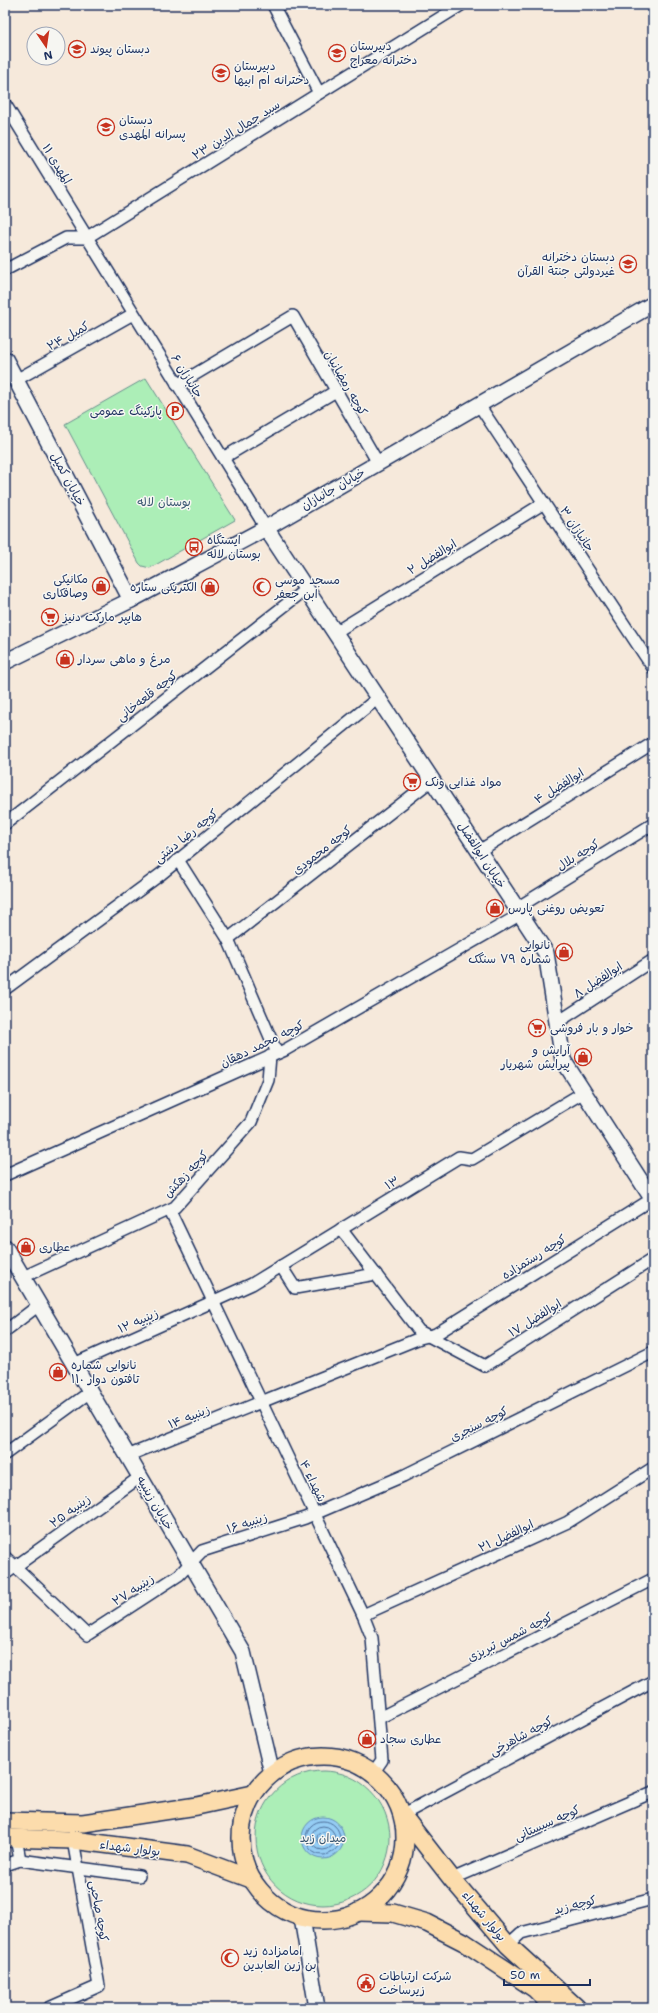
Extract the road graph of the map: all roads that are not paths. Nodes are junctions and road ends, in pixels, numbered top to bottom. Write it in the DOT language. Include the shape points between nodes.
graph roads {
  1 [pos="273,5"];
  2 [pos="461,5"];
  3 [pos="448,8"];
  4 [pos="319,93"];
  5 [pos="5,104"];
  6 [pos="86,238"];
  7 [pos="5,270"];
  8 [pos="653,304"];
  9 [pos="133,314"];
  10 [pos="5,359"];
  11 [pos="16,380"];
  12 [pos="177,385"];
  13 [pos="336,391"];
  14 [pos="479,405"];
  15 [pos="223,458"];
  16 [pos="378,464"];
  17 [pos="544,502"];
  18 [pos="266,528"];
  19 [pos="306,590"];
  20 [pos="131,600"];
  21 [pos="334,633"];
  22 [pos="5,662"];
  23 [pos="653,668"];
  24 [pos="378,698"];
  25 [pos="653,743"];
  26 [pos="432,780"];
  27 [pos="5,824"];
  28 [pos="653,824"];
  29 [pos="479,851"];
  30 [pos="178,860"];
  31 [pos="519,911"];
  32 [pos="228,940"];
  33 [pos="653,960"];
  34 [pos="5,988"];
  35 [pos="558,1022"];
  36 [pos="273,1055"];
  37 [pos="584,1092"];
  38 [pos="5,1175"];
  39 [pos="652,1199"];
  40 [pos="170,1210"];
  41 [pos="342,1229"];
  42 [pos="5,1247"];
  43 [pos="653,1260"];
  44 [pos="281,1266"];
  45 [pos="376,1274"];
  46 [pos="23,1277"];
  47 [pos="213,1302"];
  48 [pos="39,1305"];
  49 [pos="5,1331"];
  50 [pos="429,1336"];
  51 [pos="653,1352"];
  52 [pos="74,1364"];
  53 [pos="90,1392"];
  54 [pos="261,1402"];
  55 [pos="5,1454"];
  56 [pos="127,1456"];
  57 [pos="653,1468"];
  58 [pos="140,1477"];
  59 [pos="314,1513"];
  60 [pos="5,1557"];
  61 [pos="190,1563"];
  62 [pos="15,1567"];
  63 [pos="5,1574"];
  64 [pos="653,1579"];
  65 [pos="363,1615"];
  66 [pos="653,1681"];
  67 [pos="379,1718"];
  68 [pos="272,1773"];
  69 [pos="373,1773"];
  70 [pos="653,1792"];
  71 [pos="253,1794"];
  72 [pos="402,1814"];
  73 [pos="5,1821"];
  74 [pos="11,1838"];
  75 [pos="73,1840"];
  76 [pos="20,1860"];
  77 [pos="5,1865"];
  78 [pos="78,1868"];
  79 [pos="139,1876"];
  80 [pos="251,1879"];
  81 [pos="452,1879"];
  82 [pos="653,1899"];
  83 [pos="358,1912"];
  84 [pos="302,1918"];
  85 [pos="508,1945"];
  86 [pos="49,2008"];
  87 [pos="317,2008"];
  88 [pos="554,2008"];
  89 [pos="577,2008"];
  1 -- 4 [label="street"];
  2 -- 3 [label="street, سید جمال الدین ۲۳"];
  3 -- 4 [label="street, سید جمال الدین ۲۳"];
  4 -- 6 [label="street, سید جمال الدین ۲۳"];
  5 -- 6 [label="street, المهدی ۱۱"];
  6 -- 7 [label="street" via="66,238"];
  6 -- 9 [label="street, جانبازان ۶"];
  8 -- 14 [label="street, خیابان جانبازان"];
  9 -- 11 [label="street, کمیل ۲۴"];
  9 -- 12 [label="street, جانبازان ۶"];
  10 -- 11 [label="street, خیابان کمیل"];
  11 -- 20 [label="street, خیابان کمیل"];
  12 -- 13 [label="street, کوچه رمضانیان" via="292,316"];
  12 -- 15 [label="street, جانبازان ۶"];
  13 -- 15 [label="street"];
  13 -- 16 [label="street, کوچه رمضانیان"];
  14 -- 16 [label="street, خیابان جانبازان"];
  14 -- 17 [label="street, جانبازان ۳"];
  15 -- 18 [label="street, جانبازان ۶"];
  16 -- 18 [label="street, خیابان جانبازان"];
  17 -- 21 [label="street, ابوالفضل ۲"];
  17 -- 23 [label="street, جانبازان ۳"];
  18 -- 19 [label="street, خیابان ابوالفضل"];
  18 -- 20 [label="street, خیابان جانبازان"];
  19 -- 21 [label="street, خیابان ابوالفضل"];
  19 -- 27 [label="street, کوچه قلعه‌خانی"];
  20 -- 22 [label="street, خیابان جانبازان"];
  21 -- 24 [label="street, خیابان ابوالفضل"];
  24 -- 26 [label="street, خیابان ابوالفضل"];
  24 -- 30 [label="street, کوچه رضا دشتی"];
  25 -- 29 [label="street, ابوالفضل ۴"];
  26 -- 29 [label="street, خیابان ابوالفضل"];
  26 -- 32 [label="street, کوچه محمودی"];
  28 -- 31 [label="street, کوچه بلال"];
  29 -- 31 [label="street, خیابان ابوالفضل"];
  30 -- 32 [label="street"];
  30 -- 34 [label="street, کوچه رضا دشتی"];
  31 -- 35 [label="street, خیابان ابوالفضل" via="546,953"];
  31 -- 36 [label="street, کوچه محمد دهقان"];
  32 -- 36 [label="street"];
  33 -- 35 [label="street, ابوالفضل ۸"];
  35 -- 37 [label="street, خیابان ابوالفضل" via="563,1060"];
  36 -- 38 [label="street, کوچه محمد دهقان"];
  36 -- 40 [label="street, کوچه زهکش" via="268,1080 251,1122"];
  37 -- 39 [label="street, خیابان ابوالفضل"];
  37 -- 41 [label="street, ۱۳" via="472,1159 459,1157"];
  39 -- 50 [label="street, کوچه رستمزاده"];
  40 -- 46 [label="street, کوچه زهکش"];
  40 -- 47 [label="street, شهداء ۴"];
  41 -- 44 [label="street, ۱۳"];
  41 -- 45 [label="street"];
  42 -- 46 [label="street, خیابان زینبیه"];
  43 -- 50 [label="street, ابوالفضل ۱۷" via="485,1366"];
  44 -- 45 [label="street" via="295,1288"];
  44 -- 47 [label="street, ۱۳" via="252,1284"];
  45 -- 50 [label="street" via="419,1331"];
  46 -- 48 [label="street, خیابان زینبیه"];
  47 -- 52 [label="street, زینبیه ۱۲"];
  47 -- 54 [label="street, شهداء ۴"];
  48 -- 49 [label="street"];
  48 -- 52 [label="street, خیابان زینبیه"];
  50 -- 54 [label="street, کوچه رستمزاده"];
  51 -- 59 [label="street, کوچه سنجری" via="403,1476"];
  52 -- 53 [label="street, خیابان زینبیه"];
  53 -- 55 [label="street"];
  53 -- 56 [label="street, خیابان زینبیه"];
  54 -- 56 [label="street, زینبیه ۱۴"];
  54 -- 59 [label="street, شهداء ۴"];
  56 -- 58 [label="street, خیابان زینبیه"];
  57 -- 65 [label="street, ابوالفضل ۲۱" via="568,1522"];
  58 -- 61 [label="street, خیابان زینبیه"];
  58 -- 62 [label="street, زینبیه ۲۵"];
  59 -- 61 [label="street, زینبیه ۱۶" via="202,1551"];
  59 -- 65 [label="street, شهداء ۴"];
  60 -- 62 [label="street"];
  61 -- 62 [label="street, زینبیه ۲۷" via="179,1575 88,1635"];
  61 -- 68 [label="street, خیابان زینبیه" via="243,1652"];
  62 -- 63 [label="street, زینبیه ۲۵"];
  64 -- 67 [label="street, کوچه شمس تبریزی"];
  65 -- 67 [label="street, شهداء ۴" via="372,1638"];
  66 -- 72 [label="street, کوچه شاهرخی"];
  67 -- 69 [label="street, شهداء ۴" via="382,1760"];
  68 -- 69 [label="main road" via="295,1760 321,1755 348,1759"];
  68 -- 71 [label="main road"];
  69 -- 72 [label="main road" via="392,1793"];
  70 -- 81 [label="street, کوچه سیستانی"];
  71 -- 73 [label="main road, بولوار شهداء" via="197,1806 83,1823"];
  71 -- 80 [label="main road" via="244,1812 240,1831 242,1856"];
  72 -- 81 [label="main road, بولوار شهداء"];
  72 -- 83 [label="main road" via="405,1844 398,1872 382,1896"];
  74 -- 75 [label="main road, بولوار شهداء"];
  74 -- 76 [label="street"];
  75 -- 78 [label="street, کوچه صاحبی"];
  75 -- 80 [label="main road, بولوار شهداء" via="187,1855"];
  76 -- 77 [label="street"];
  76 -- 78 [label="street"];
  78 -- 79 [label="street"];
  78 -- 86 [label="street, کوچه صاحبی" via="99,1986"];
  80 -- 84 [label="main road" via="262,1894 273,1903"];
  81 -- 85 [label="main road, بولوار شهداء"];
  82 -- 85 [label="street, کوچه زید" via="521,1933"];
  83 -- 84 [label="main road" via="330,1920"];
  83 -- 88 [label="main road, بولوار شهداء" via="393,1913 427,1923 464,1942 535,1989"];
  84 -- 87 [label="street"];
  85 -- 89 [label="main road, بولوار شهداء"];
}
